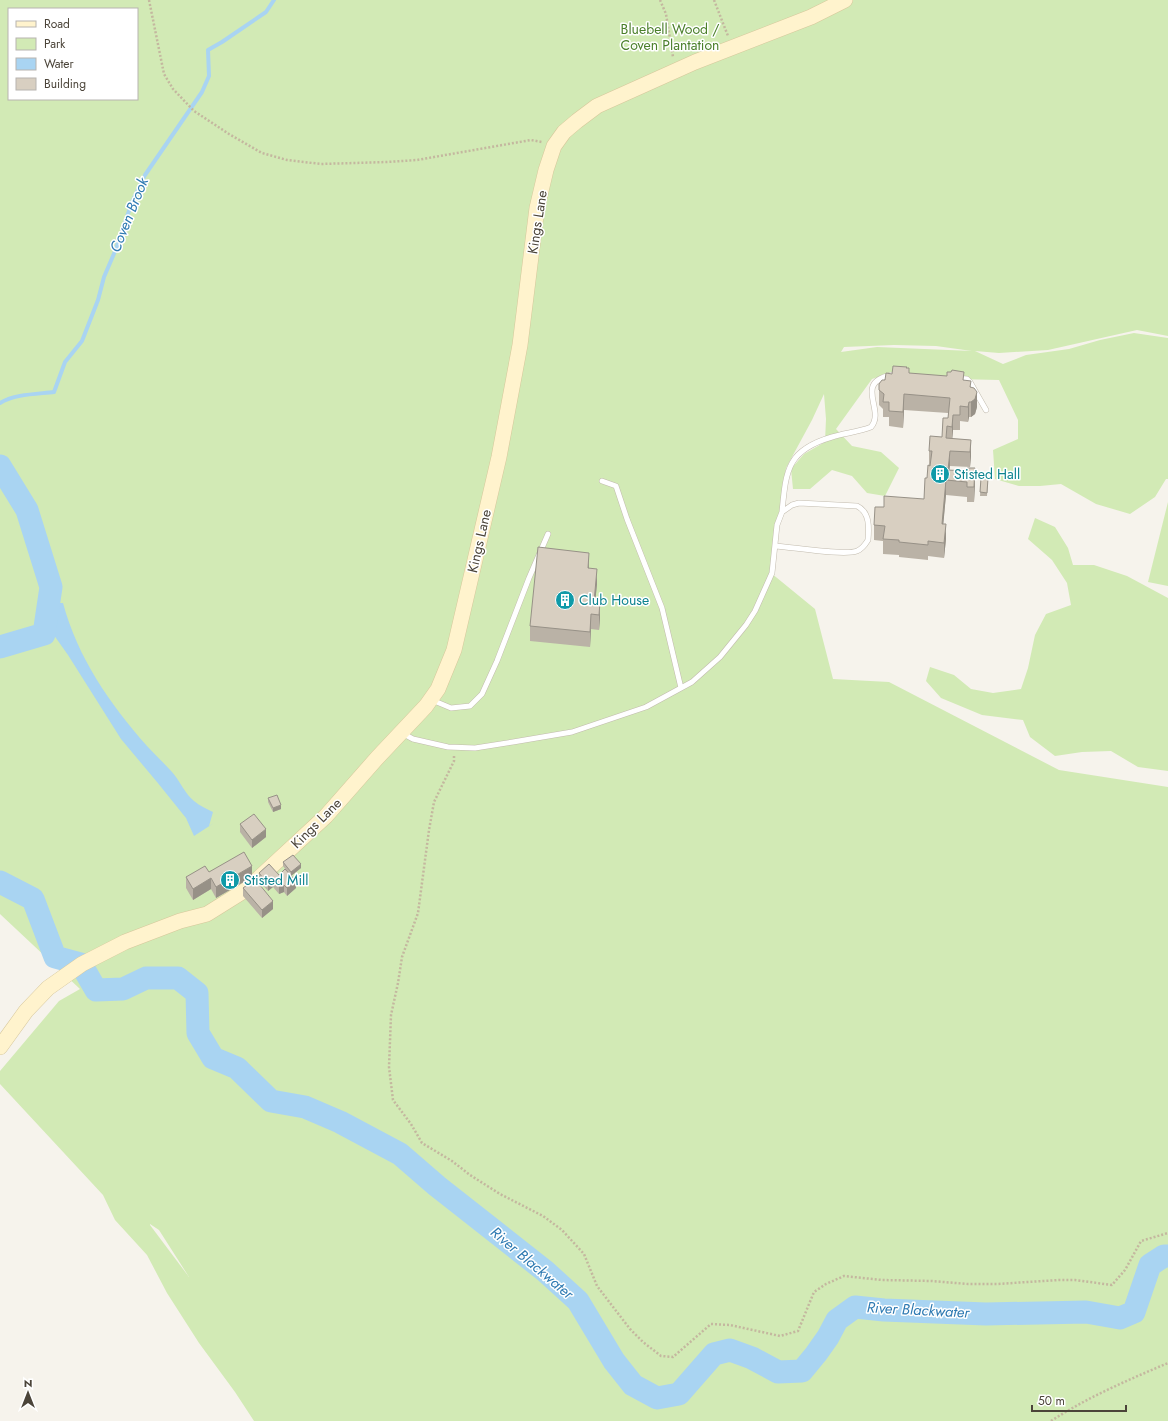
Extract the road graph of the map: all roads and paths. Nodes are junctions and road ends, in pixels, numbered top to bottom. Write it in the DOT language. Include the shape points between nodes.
graph roads {
  1 [pos="149,0"];
  2 [pos="660,0"];
  3 [pos="714,0"];
  4 [pos="845,0"];
  5 [pos="732,48"];
  6 [pos="673,72"];
  7 [pos="554,146"];
  8 [pos="895,375"];
  9 [pos="954,378"];
  10 [pos="986,410"];
  11 [pos="602,481"];
  12 [pos="782,512"];
  13 [pos="548,534"];
  14 [pos="775,546"];
  15 [pos="681,688"];
  16 [pos="431,700"];
  17 [pos="402,733"];
  18 [pos="455,747"];
  19 [pos="0,1047"];
  20 [pos="1168,1233"];
  21 [pos="1168,1363"];
  22 [pos="1051,1421"];
  1 -- 7 [label="path" via="164,74 173,89 194,111 262,153 287,160 321,164 417,160 531,140"];
  2 -- 6 [label="path" via="666,14"];
  3 -- 5 [label="path"];
  4 -- 5 [label="street, Kings Lane" via="811,17"];
  5 -- 6 [label="street, Kings Lane"];
  6 -- 7 [label="street, Kings Lane" via="597,106 576,120"];
  7 -- 16 [label="street, Kings Lane" via="537,208 520,346 498,457 454,650"];
  8 -- 12 [label="lane" via="884,377 874,385 872,399 876,418 871,427 815,443 795,457 785,481"];
  9 -- 10 [label="lane" via="967,379"];
  11 -- 15 [label="lane" via="616,486 662,608"];
  12 -- 14 [label="lane" via="777,526"];
  12 -- 14 [label="lane" via="799,503 857,506 865,512 867,518 868,540 861,549 848,552"];
  13 -- 16 [label="lane" via="482,694 470,706 452,708"];
  14 -- 15 [label="lane" via="772,573 746,625 720,658"];
  15 -- 18 [label="lane" via="646,707 572,732 475,748"];
  16 -- 17 [label="street, Kings Lane"];
  17 -- 18 [label="lane" via="413,739"];
  17 -- 19 [label="street, Kings Lane" via="326,816 247,889 207,914 180,921 125,942 76,968 48,988 26,1011"];
  18 -- 20 [label="path" via="454,761 434,802 418,913 402,957 391,1015 389,1067 393,1100 422,1143 500,1194 543,1216 562,1230 584,1254 597,1286 630,1329 661,1356 673,1357 711,1324 730,1325 780,1336 798,1331 814,1292 844,1276 968,1284 1075,1280 1112,1285 1125,1270 1141,1241"];
  21 -- 22 [label="path" via="1108,1389"];
}
